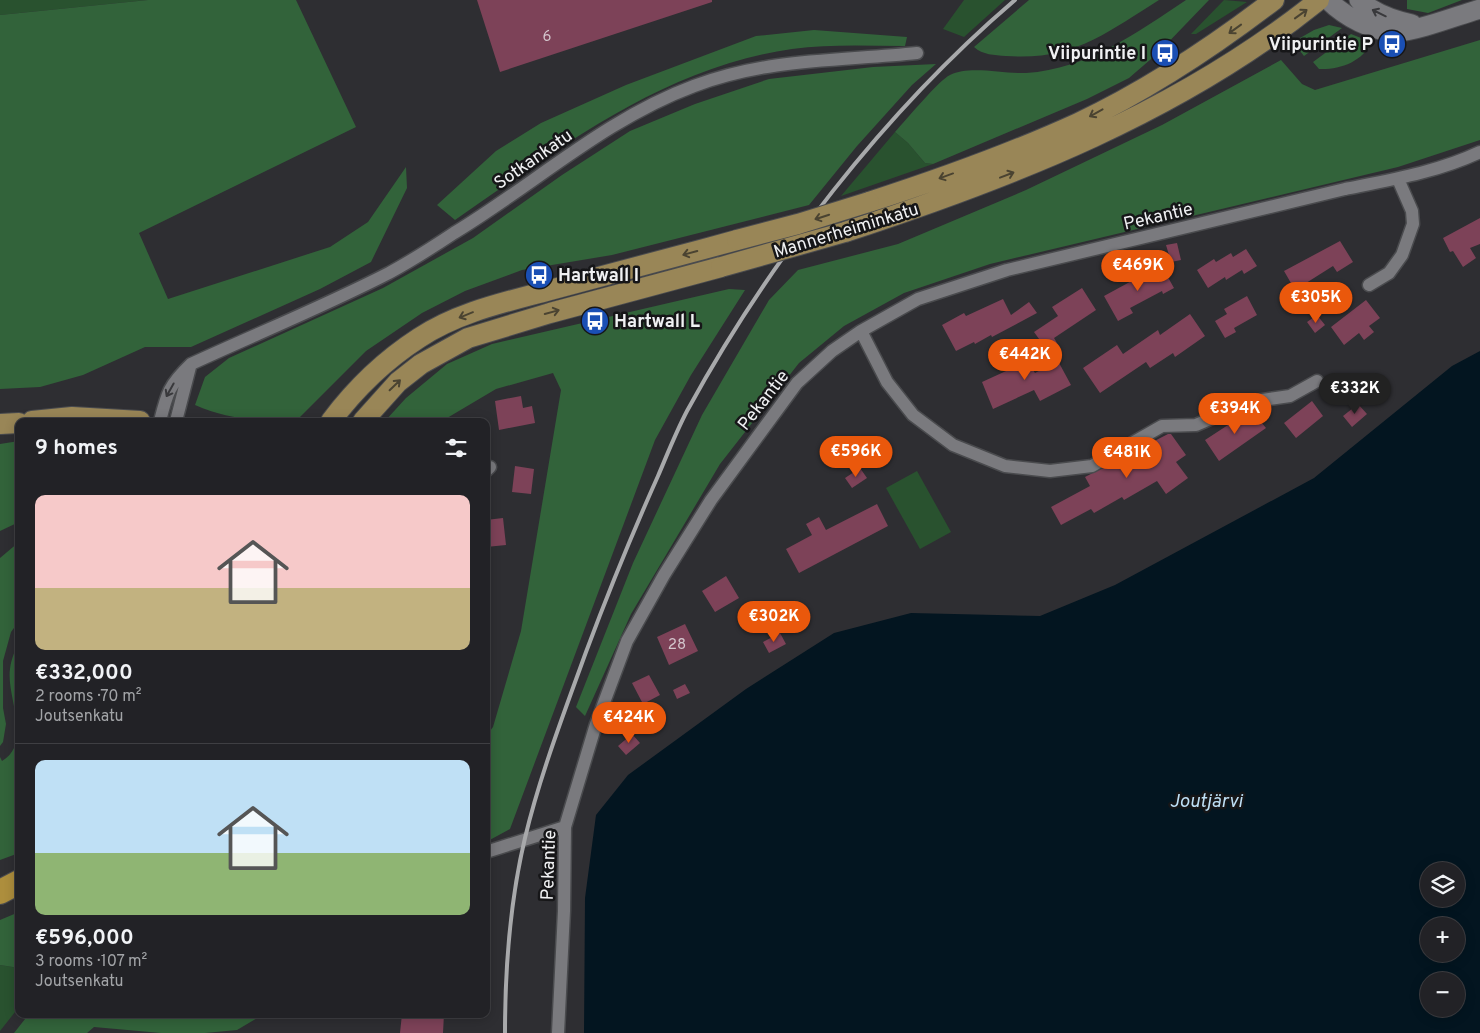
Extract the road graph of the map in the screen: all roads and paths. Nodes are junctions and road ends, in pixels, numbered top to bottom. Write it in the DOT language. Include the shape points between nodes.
graph roads {
  1 [pos="1274,0"];
  2 [pos="1319,0"];
  3 [pos="1328,0"];
  4 [pos="1359,0"];
  5 [pos="1480,9"];
  6 [pos="1436,22"];
  7 [pos="917,54"];
  8 [pos="1480,152"];
  9 [pos="1398,179"];
  10 [pos="1369,285"];
  11 [pos="861,331"];
  12 [pos="191,364"];
  13 [pos="1317,381"];
  14 [pos="161,418"];
  15 [pos="177,418"];
  16 [pos="333,418"];
  17 [pos="366,418"];
  18 [pos="15,422"];
  19 [pos="0,424"];
  20 [pos="565,827"];
  21 [pos="490,851"];
  22 [pos="15,884"];
  23 [pos="0,892"];
  24 [pos="558,1033"];
  1 -- 16 [label="main road, Mannerheiminkatu, one-way, bridge" via="1234,31 1160,78 1079,122 1008,153 798,224 512,301 442,325 384,364"];
  17 -- 2 [label="main road, Mannerheiminkatu, one-way, bridge" via="398,382 421,364 468,338 845,232 963,192 1088,140 1180,93 1254,48"];
  3 -- 6 [label="main road" via="1339,11 1378,29 1398,32"];
  6 -- 4 [label="main road, one-way" via="1412,24 1394,20"];
  5 -- 6 [label="main road"];
  7 -- 12 [label="street, Sotkankatu" via="787,62 694,86 602,132 512,196 389,273"];
  8 -- 9 [label="street, Pekantie"];
  9 -- 10 [label="street" via="1412,211 1413,224 1398,261 1389,273"];
  9 -- 11 [label="street, Pekantie" via="1335,191 1007,270 918,299"];
  11 -- 13 [label="street" via="887,382 913,415 953,445 1005,466 1050,471 1092,466 1162,426 1196,426 1249,402 1290,396"];
  11 -- 20 [label="street, Pekantie" via="832,351 797,383 711,500 664,575 628,641 596,724"];
  12 -- 14 [label="street, Sotkankatu, one-way" via="167,393"];
  12 -- 15 [label="street"];
  18 -- 19 [label="main road"];
  20 -- 21 [label="street"];
  20 -- 24 [label="street, Pekantie"];
  22 -- 23 [label="highway"];
}
